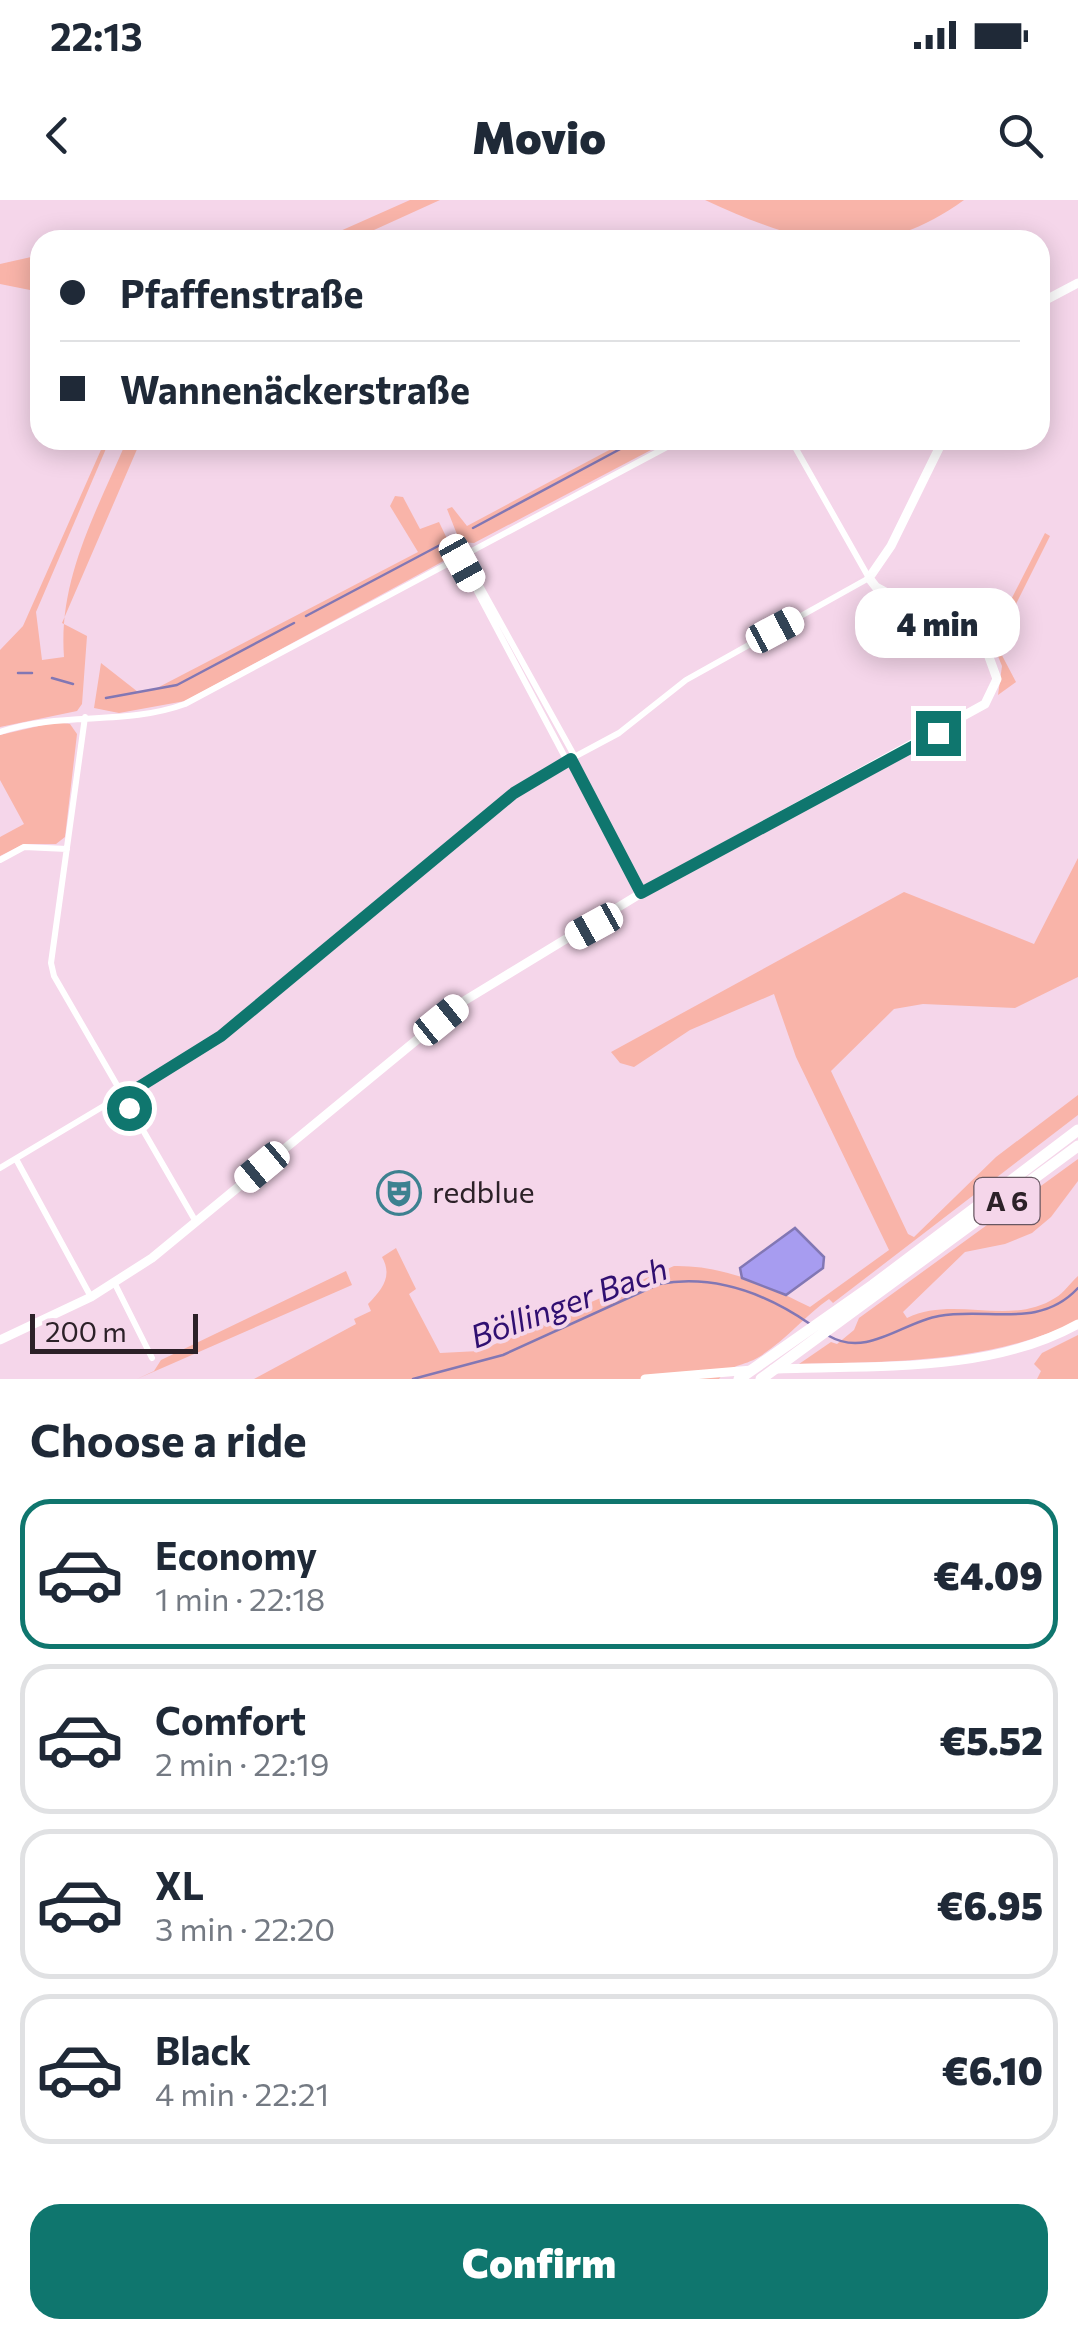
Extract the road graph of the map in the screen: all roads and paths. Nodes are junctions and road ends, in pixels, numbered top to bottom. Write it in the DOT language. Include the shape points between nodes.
graph roads {
  1 [pos="1078,283"];
  2 [pos="1050,298"];
  3 [pos="661,450"];
  4 [pos="797,450"];
  5 [pos="938,450"];
  6 [pos="462,554"];
  7 [pos="869,578"];
  8 [pos="84,717"];
  9 [pos="0,732"];
  10 [pos="571,759"];
  11 [pos="66,849"];
  12 [pos="0,860"];
  13 [pos="641,893"];
  14 [pos="123,1097"];
  15 [pos="1078,1130"];
  16 [pos="1078,1146"];
  17 [pos="16,1159"];
  18 [pos="0,1168"];
  19 [pos="196,1222"];
  20 [pos="115,1284"];
  21 [pos="92,1297"];
  22 [pos="851,1308"];
  23 [pos="1078,1324"];
  24 [pos="0,1340"];
  25 [pos="152,1358"];
  26 [pos="646,1379"];
  27 [pos="739,1379"];
  28 [pos="761,1379"];
  1 -- 2 [label="street"];
  3 -- 6 [label="street"];
  4 -- 7 [label="street"];
  5 -- 7 [label="street"];
  6 -- 8 [label="street" via="185,704 140,716"];
  6 -- 10 [label="street"];
  7 -- 10 [label="street" via="686,680"];
  7 -- 13 [label="street" via="986,646 996,668 990,697 968,717"];
  8 -- 9 [label="street"];
  8 -- 11 [label="street"];
  10 -- 13 [label="street"];
  10 -- 14 [label="street" via="514,793 221,1036"];
  11 -- 12 [label="street" via="24,847"];
  11 -- 14 [label="street" via="54,976"];
  13 -- 19 [label="street" via="464,1001"];
  14 -- 17 [label="street"];
  14 -- 19 [label="street"];
  15 -- 22 [label="highway, A 6"];
  16 -- 22 [label="highway, A 6"];
  17 -- 18 [label="street"];
  17 -- 21 [label="street"];
  19 -- 20 [label="street"];
  20 -- 21 [label="street"];
  20 -- 25 [label="street"];
  21 -- 24 [label="street"];
  22 -- 27 [label="highway, A 6"];
  22 -- 28 [label="highway, A 6"];
  23 -- 26 [label="street" via="986,1356"];
}
